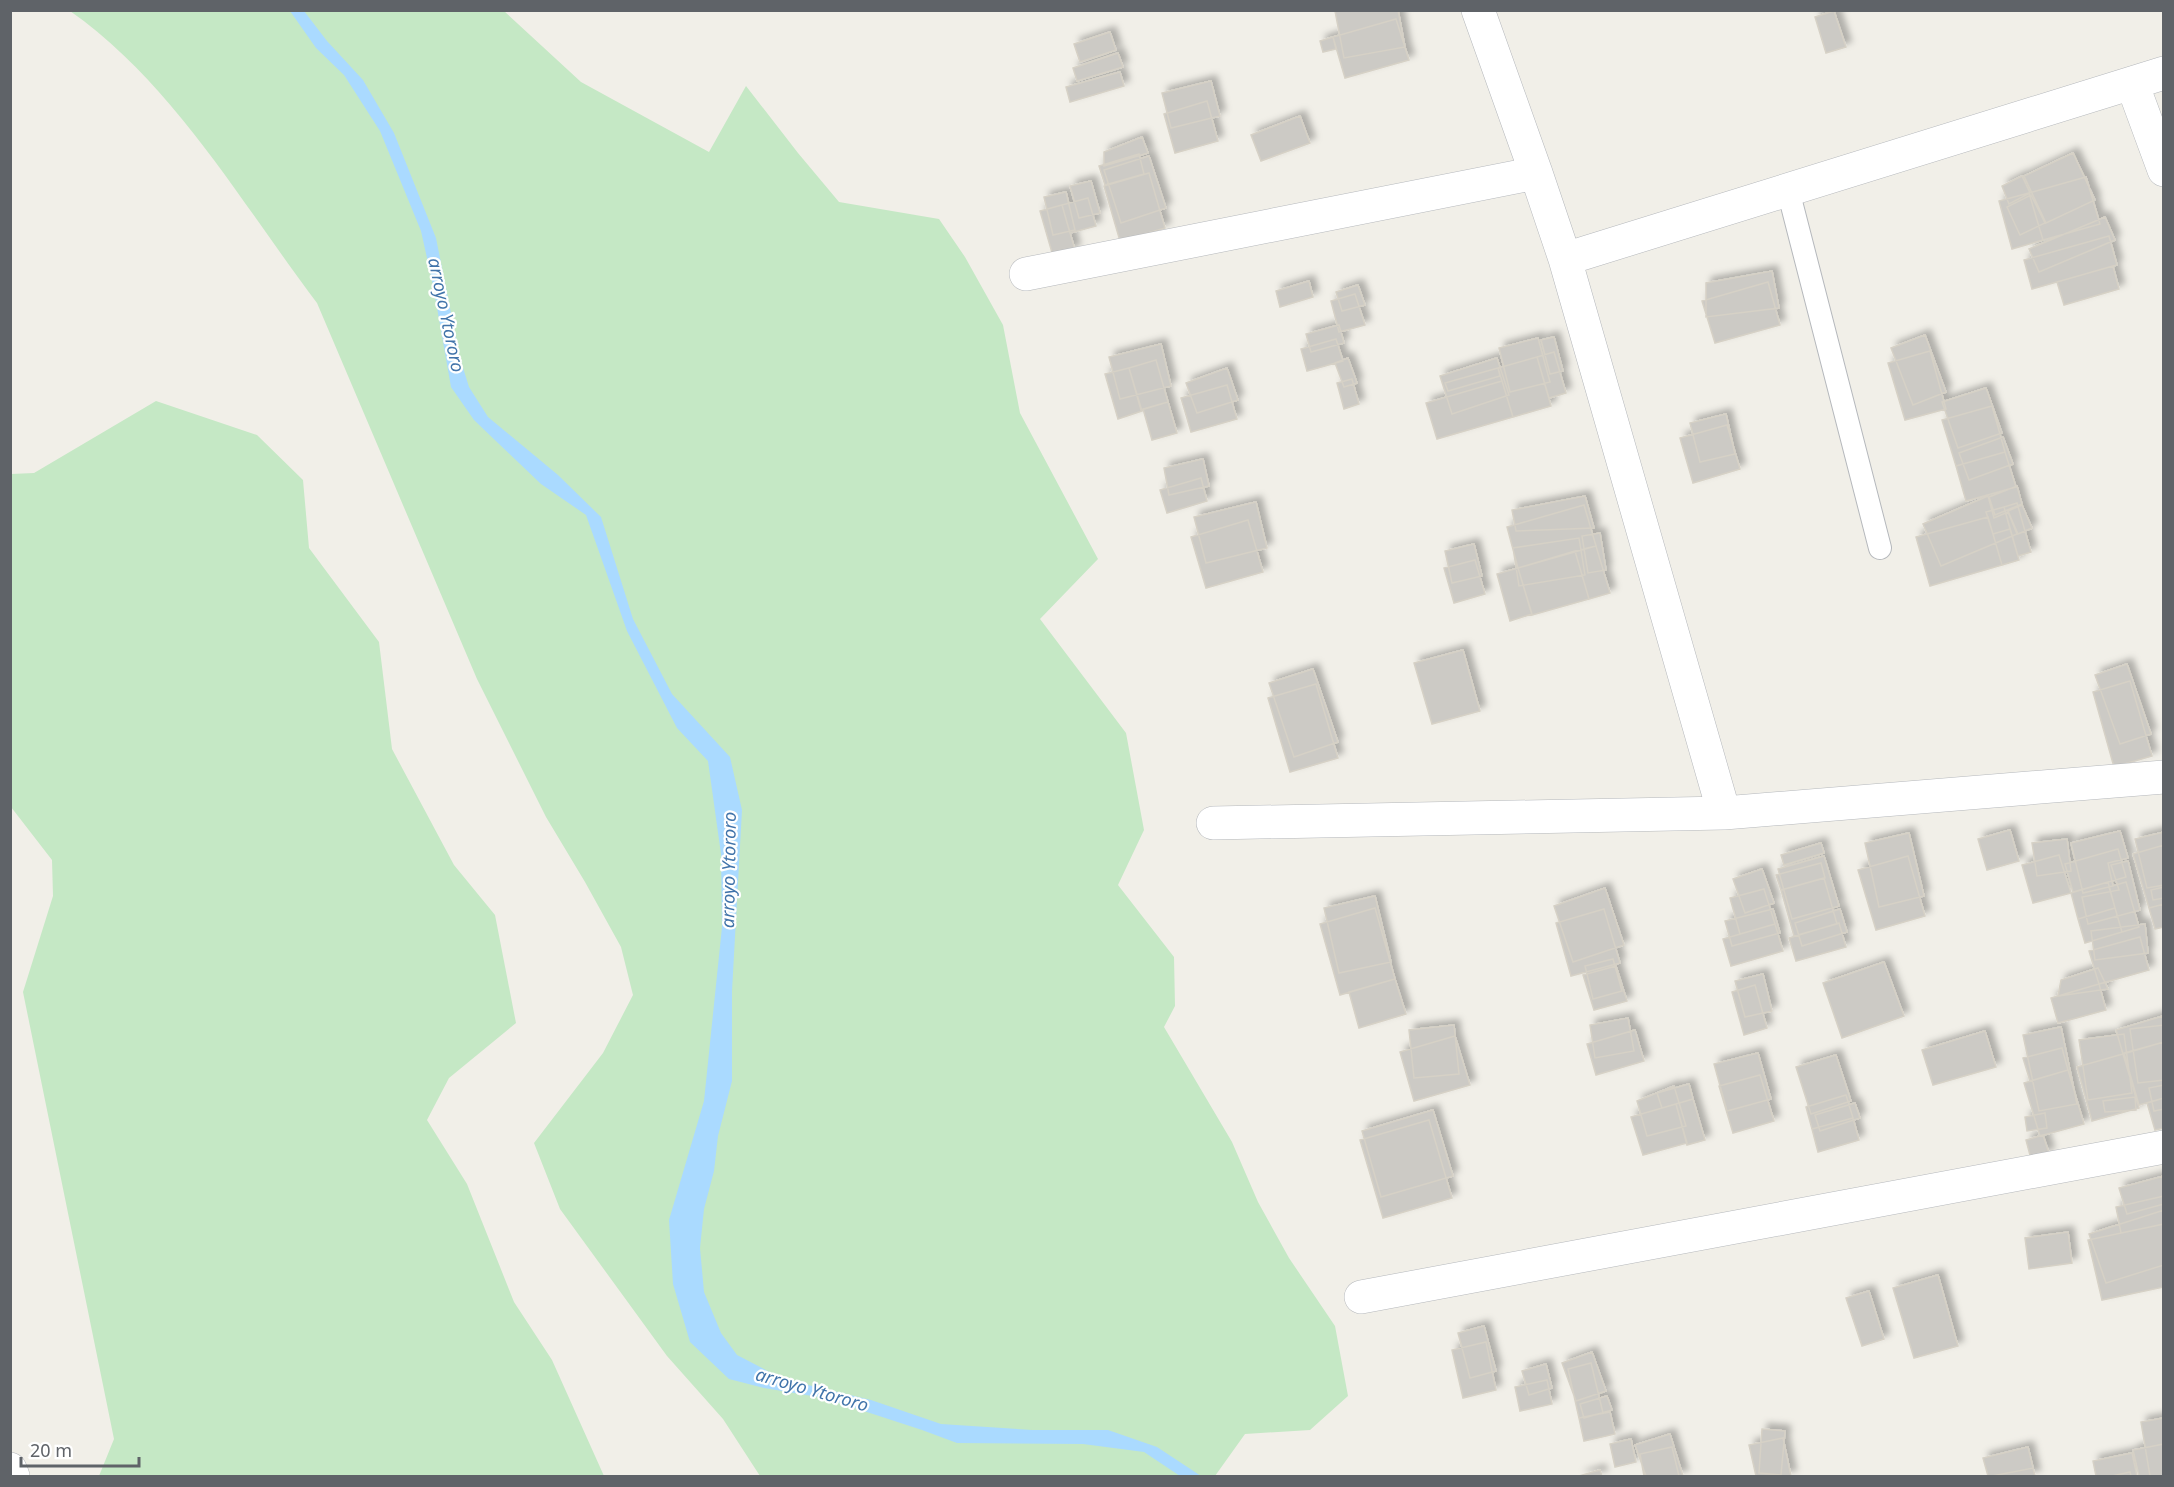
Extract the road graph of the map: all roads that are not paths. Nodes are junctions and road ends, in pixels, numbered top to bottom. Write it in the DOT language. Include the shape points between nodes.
graph roads {
  1 [pos="1478,10"];
  2 [pos="2163,73"];
  3 [pos="2132,83"];
  4 [pos="2163,170"];
  5 [pos="1536,173"];
  6 [pos="1788,190"];
  7 [pos="1565,259"];
  8 [pos="1026,274"];
  9 [pos="1880,548"];
  10 [pos="2163,777"];
  11 [pos="1724,813"];
  12 [pos="1213,823"];
  13 [pos="2163,1147"];
  14 [pos="1361,1297"];
  15 [pos="10,1469"];
  16 [pos="13,1476"];
  1 -- 5 [label="street"];
  2 -- 3 [label="street"];
  3 -- 4 [label="street"];
  3 -- 6 [label="street"];
  5 -- 7 [label="street"];
  5 -- 8 [label="street"];
  6 -- 7 [label="street"];
  6 -- 9 [label="lane"];
  7 -- 11 [label="street"];
  10 -- 11 [label="street"];
  11 -- 12 [label="street"];
  13 -- 14 [label="street"];
  15 -- 16 [label="street"];
}
